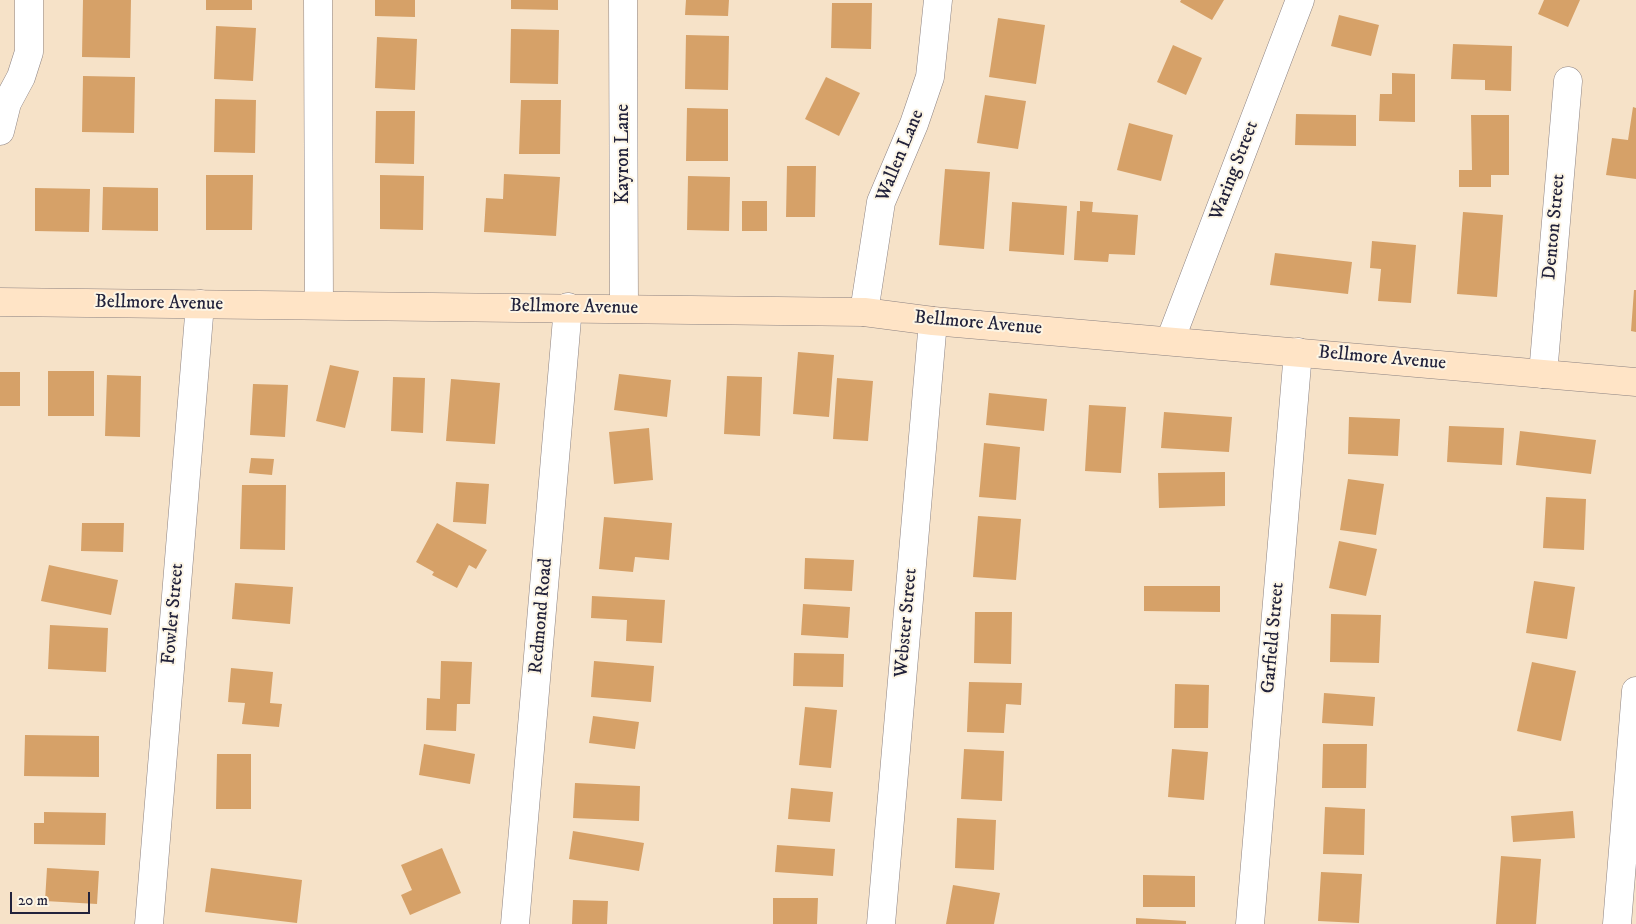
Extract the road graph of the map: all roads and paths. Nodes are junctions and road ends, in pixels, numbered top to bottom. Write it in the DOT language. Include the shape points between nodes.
graph roads {
  1 [pos="28,0"];
  2 [pos="318,0"];
  3 [pos="623,0"];
  4 [pos="938,0"];
  5 [pos="1300,0"];
  6 [pos="1568,80"];
  7 [pos="0,131"];
  8 [pos="0,295"];
  9 [pos="0,302"];
  10 [pos="200,304"];
  11 [pos="318,306"];
  12 [pos="568,307"];
  13 [pos="624,308"];
  14 [pos="864,312"];
  15 [pos="933,321"];
  16 [pos="1170,341"];
  17 [pos="1298,352"];
  18 [pos="1543,374"];
  19 [pos="1636,382"];
  20 [pos="1636,691"];
  21 [pos="148,924"];
  22 [pos="515,924"];
  23 [pos="882,924"];
  24 [pos="1250,924"];
  25 [pos="1617,924"];
  1 -- 7 [label="street" via="29,52 22,77 7,103"];
  2 -- 11 [label="street"];
  3 -- 13 [label="street, Kayron Lane"];
  4 -- 14 [label="street, Wallen Lane" via="930,77 914,124 880,202"];
  5 -- 16 [label="street, Waring Street"];
  6 -- 18 [label="street, Denton Street"];
  8 -- 9 [label="street"];
  9 -- 10 [label="main road, Bellmore Avenue"];
  10 -- 11 [label="main road, Bellmore Avenue"];
  10 -- 21 [label="street, Fowler Street"];
  11 -- 12 [label="main road, Bellmore Avenue"];
  12 -- 13 [label="main road, Bellmore Avenue"];
  12 -- 22 [label="street, Redmond Road"];
  13 -- 14 [label="main road, Bellmore Avenue"];
  14 -- 15 [label="main road, Bellmore Avenue"];
  15 -- 16 [label="main road, Bellmore Avenue"];
  15 -- 23 [label="street, Webster Street"];
  16 -- 17 [label="main road, Bellmore Avenue"];
  17 -- 18 [label="main road, Bellmore Avenue"];
  17 -- 24 [label="street, Garfield Street"];
  18 -- 19 [label="main road, Bellmore Avenue"];
  20 -- 25 [label="street"];
}
